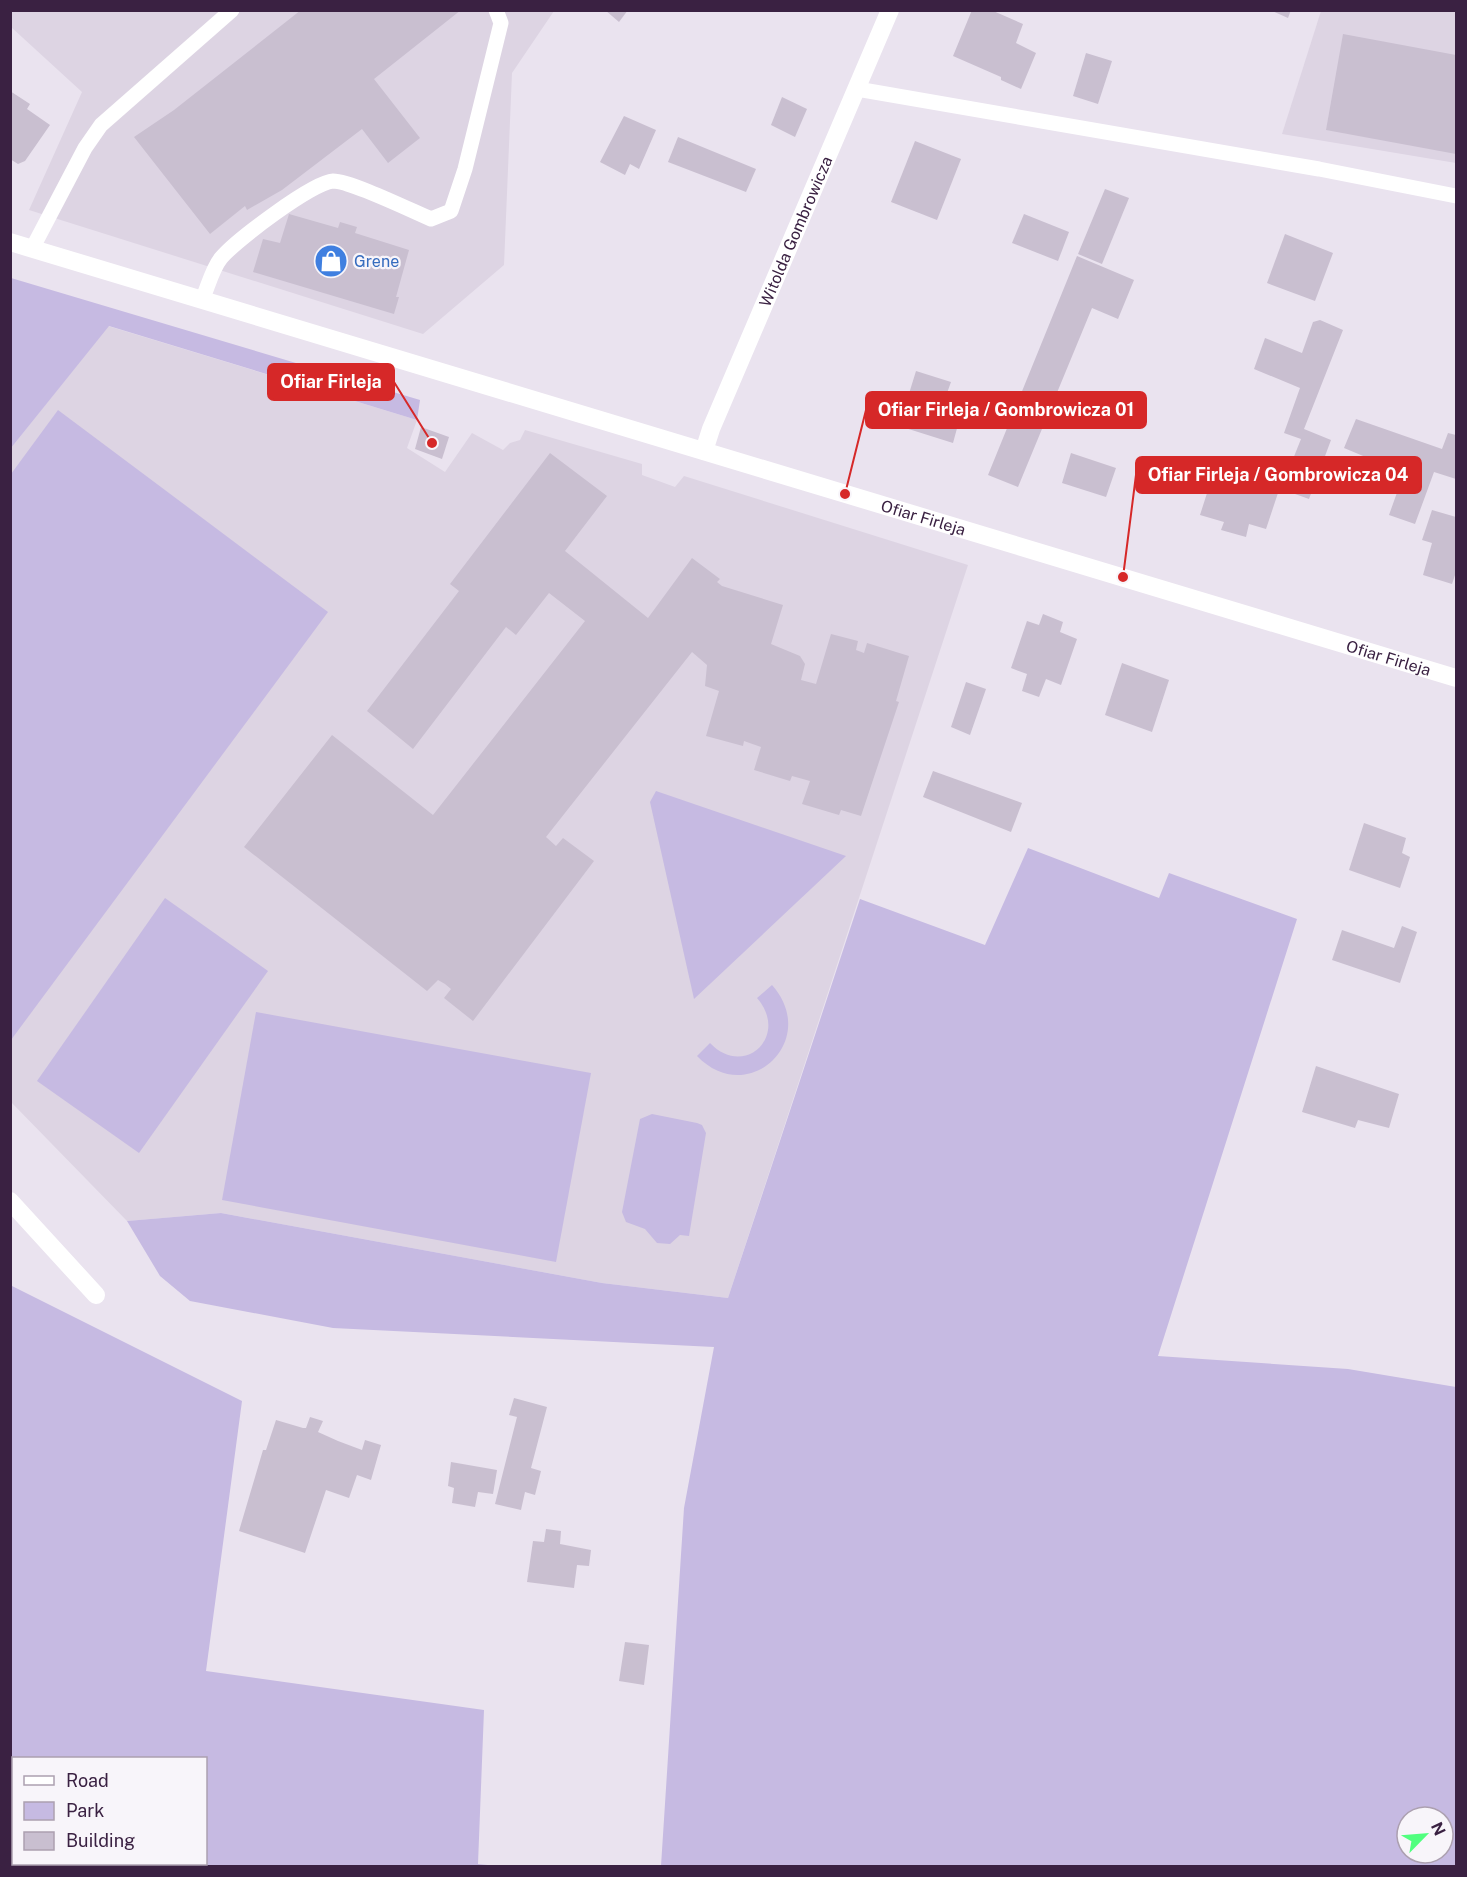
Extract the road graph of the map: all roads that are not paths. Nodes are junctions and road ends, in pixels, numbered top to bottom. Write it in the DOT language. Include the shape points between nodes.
graph roads {
  1 [pos="232,10"];
  2 [pos="495,10"];
  3 [pos="890,10"];
  4 [pos="856,89"];
  5 [pos="1456,196"];
  6 [pos="10,242"];
  7 [pos="32,249"];
  8 [pos="202,300"];
  9 [pos="704,451"];
  10 [pos="1456,678"];
  11 [pos="10,1201"];
  12 [pos="96,1295"];
  1 -- 7 [label="lane" via="101,125"];
  2 -- 8 [label="lane" via="501,23 451,211 431,219 333,181 308,191 236,242 219,260"];
  3 -- 4 [label="street, Witolda Gombrowicza"];
  4 -- 5 [label="lane"];
  4 -- 9 [label="street, Witolda Gombrowicza"];
  6 -- 7 [label="street, Ofiar Firleja"];
  7 -- 8 [label="street, Ofiar Firleja"];
  8 -- 9 [label="street, Ofiar Firleja"];
  9 -- 10 [label="street, Ofiar Firleja"];
  11 -- 12 [label="street"];
}
